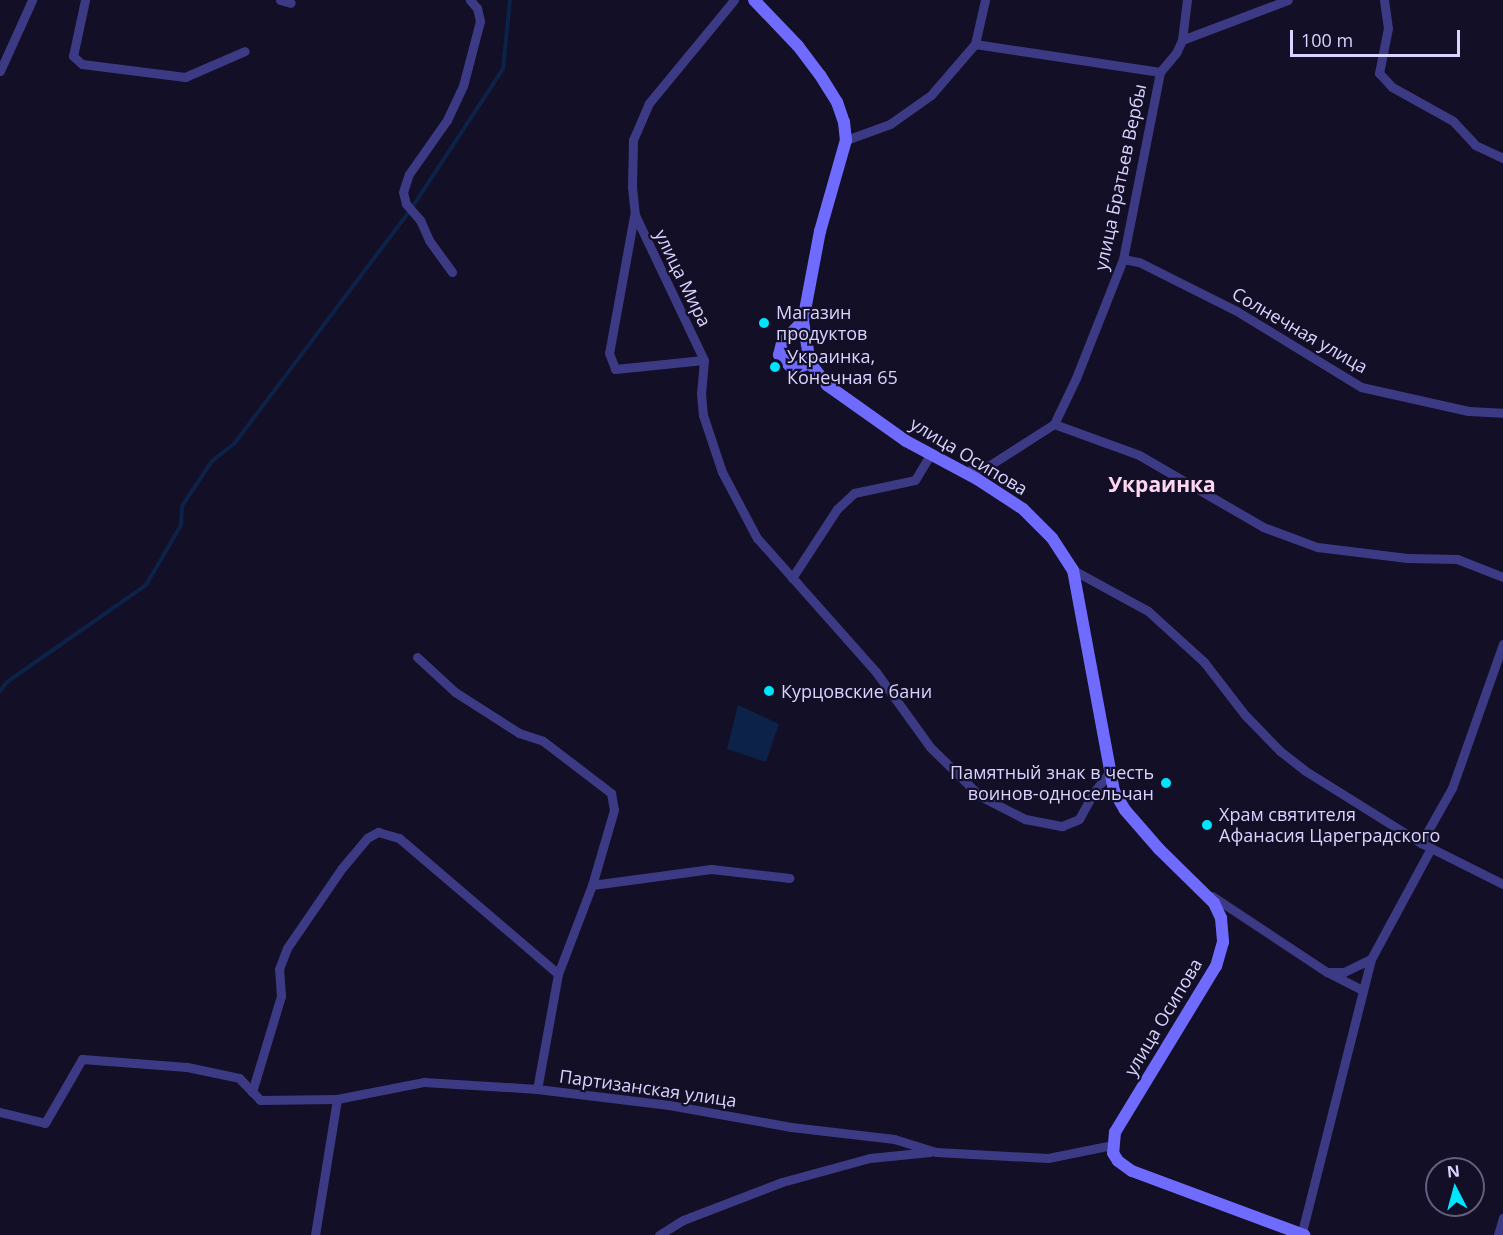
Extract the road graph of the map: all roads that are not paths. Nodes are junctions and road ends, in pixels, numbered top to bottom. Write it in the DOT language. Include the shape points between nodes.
graph roads {
  1 [pos="32,0"];
  2 [pos="85,0"];
  3 [pos="280,0"];
  4 [pos="470,0"];
  5 [pos="734,0"];
  6 [pos="754,0"];
  7 [pos="985,0"];
  8 [pos="1187,0"];
  9 [pos="1288,0"];
  10 [pos="1384,0"];
  11 [pos="291,3"];
  12 [pos="1182,40"];
  13 [pos="975,44"];
  14 [pos="245,51"];
  15 [pos="0,71"];
  16 [pos="1160,72"];
  17 [pos="846,140"];
  18 [pos="1503,158"];
  19 [pos="634,215"];
  20 [pos="1123,260"];
  21 [pos="452,272"];
  22 [pos="804,321"];
  23 [pos="704,360"];
  24 [pos="810,363"];
  25 [pos="1503,412"];
  26 [pos="1054,424"];
  27 [pos="930,455"];
  28 [pos="963,472"];
  29 [pos="1073,570"];
  30 [pos="1503,577"];
  31 [pos="792,578"];
  32 [pos="1503,645"];
  33 [pos="417,657"];
  34 [pos="1109,773"];
  35 [pos="1421,843"];
  36 [pos="1431,848"];
  37 [pos="789,878"];
  38 [pos="1503,884"];
  39 [pos="592,885"];
  40 [pos="1201,888"];
  41 [pos="1371,959"];
  42 [pos="1327,972"];
  43 [pos="558,974"];
  44 [pos="1362,990"];
  45 [pos="537,1089"];
  46 [pos="252,1092"];
  47 [pos="337,1099"];
  48 [pos="0,1112"];
  49 [pos="1112,1145"];
  50 [pos="936,1152"];
  51 [pos="1503,1218"];
  52 [pos="1303,1234"];
  53 [pos="315,1235"];
  54 [pos="659,1235"];
  55 [pos="1498,1235"];
  1 -- 15 [label="street"];
  2 -- 14 [label="street" via="73,56 82,64 184,77"];
  3 -- 11 [label="street"];
  4 -- 21 [label="street" via="480,21 463,86 447,120 409,174 403,192 406,204"];
  5 -- 19 [label="street, улица Мира" via="649,104 633,140"];
  6 -- 17 [label="main road" via="820,75 837,102"];
  7 -- 13 [label="street"];
  8 -- 12 [label="street"];
  9 -- 12 [label="street"];
  10 -- 18 [label="street" via="1388,28 1379,73 1392,87 1453,121 1475,145"];
  12 -- 16 [label="street"];
  13 -- 16 [label="street"];
  13 -- 17 [label="street" via="931,95 890,124"];
  16 -- 20 [label="street, улица Братьев Вербы"];
  17 -- 22 [label="main road" via="820,231"];
  19 -- 23 [label="street, улица Мира"];
  19 -- 23 [label="street" via="609,353 615,369"];
  20 -- 25 [label="street, Солнечная улица" via="1139,262 1235,310 1361,387 1468,411"];
  20 -- 26 [label="street, улица Братьев Вербы"];
  22 -- 24 [label="main road"];
  22 -- 24 [label="main road" via="782,343 779,355 790,366"];
  23 -- 31 [label="street" via="700,393 703,415 722,471 758,538"];
  24 -- 27 [label="main road, улица Осипова" via="827,385"];
  26 -- 28 [label="street" via="990,465"];
  26 -- 30 [label="street" via="1139,455 1263,527 1317,548 1457,559"];
  27 -- 28 [label="main road, улица Осипова"];
  27 -- 31 [label="street" via="915,480 854,493 837,509"];
  28 -- 29 [label="main road, улица Осипова" via="1023,509 1052,538"];
  29 -- 34 [label="main road, улица Осипова"];
  29 -- 35 [label="street" via="1148,611 1204,662 1245,715 1304,771"];
  31 -- 34 [label="street" via="876,672 930,747 980,796 1025,819 1062,826 1079,819"];
  32 -- 35 [label="street" via="1452,789"];
  33 -- 39 [label="street" via="455,692 519,733 543,741 611,793 614,810"];
  34 -- 40 [label="main road, улица Осипова" via="1125,810"];
  35 -- 36 [label="street"];
  36 -- 38 [label="street"];
  36 -- 41 [label="street"];
  37 -- 39 [label="street" via="711,869"];
  39 -- 43 [label="street"];
  40 -- 42 [label="street"];
  40 -- 49 [label="main road, улица Осипова" via="1214,903 1224,929 1216,966 1115,1132"];
  41 -- 42 [label="street" via="1344,972"];
  41 -- 44 [label="street"];
  42 -- 44 [label="street"];
  43 -- 45 [label="street"];
  43 -- 46 [label="street" via="399,838 378,832 367,838 342,868 287,948 279,969 281,996"];
  44 -- 52 [label="street"];
  45 -- 47 [label="street, Партизанская улица" via="424,1082"];
  45 -- 50 [label="street, Партизанская улица" via="894,1139"];
  46 -- 47 [label="street, Партизанская улица" via="260,1100"];
  46 -- 48 [label="street, Партизанская улица" via="239,1078 187,1067 82,1059 45,1123"];
  47 -- 53 [label="street"];
  49 -- 50 [label="street, Партизанская улица" via="1048,1158"];
  49 -- 52 [label="main road" via="1118,1161 1132,1171"];
  50 -- 54 [label="street" via="870,1158 782,1182 683,1220"];
  51 -- 55 [label="street"];
}
